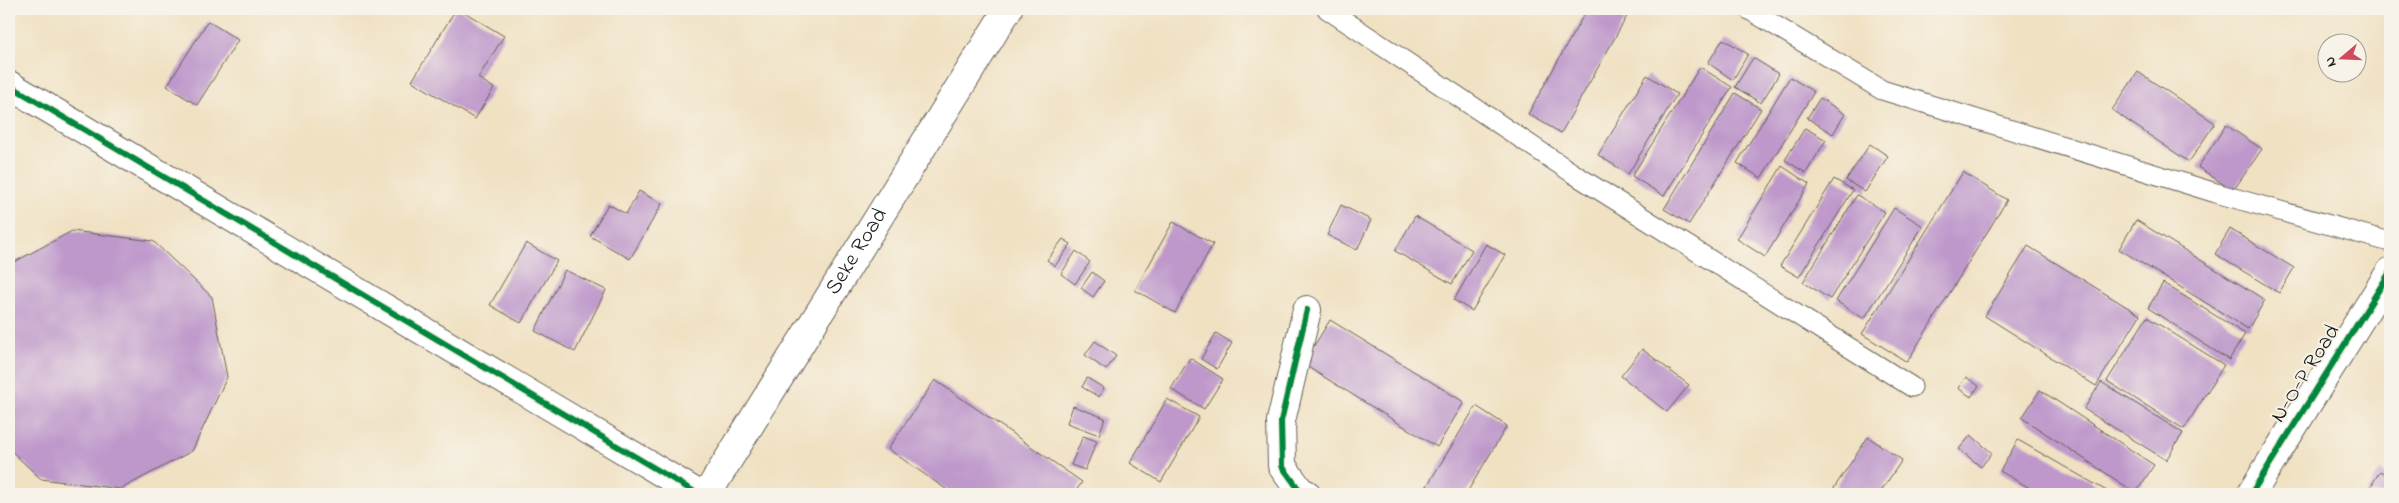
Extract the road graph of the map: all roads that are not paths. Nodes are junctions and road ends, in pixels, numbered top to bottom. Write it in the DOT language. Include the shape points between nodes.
graph roads {
  1 [pos="1008,9"];
  2 [pos="1327,9"];
  3 [pos="1748,9"];
  4 [pos="9,85"];
  5 [pos="2390,242"];
  6 [pos="2390,272"];
  7 [pos="1307,310"];
  8 [pos="1912,387"];
  9 [pos="698,494"];
  10 [pos="707,494"];
  11 [pos="1306,494"];
  12 [pos="2251,494"];
  1 -- 10 [label="street, Seke Road"];
  2 -- 8 [label="lane" via="1574,174"];
  3 -- 5 [label="lane" via="1882,90 2216,193"];
  4 -- 9 [label="street"];
  6 -- 12 [label="street, N-O-P Road"];
  7 -- 11 [label="street" via="1281,421 1282,466 1300,491"];
}
